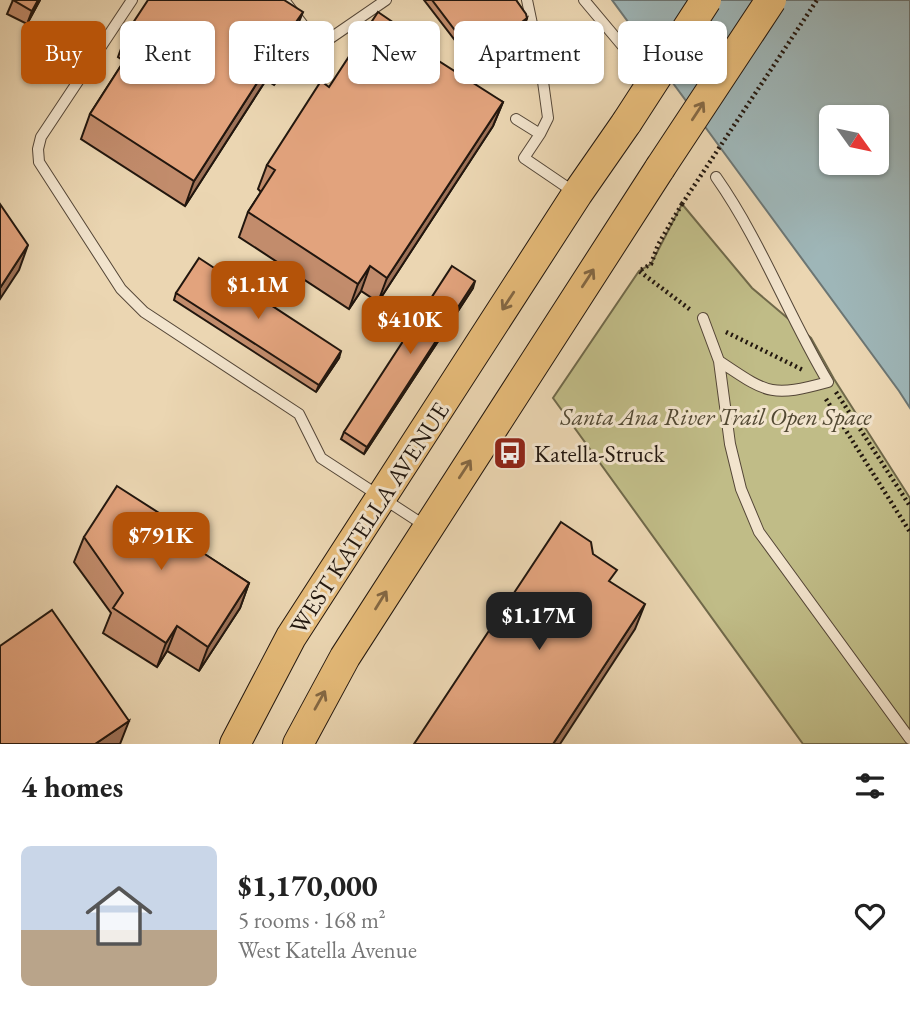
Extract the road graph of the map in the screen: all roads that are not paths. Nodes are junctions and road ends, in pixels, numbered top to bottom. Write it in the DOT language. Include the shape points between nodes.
graph roads {
  1 [pos="132,0"];
  2 [pos="284,0"];
  3 [pos="386,0"];
  4 [pos="527,0"];
  5 [pos="584,0"];
  6 [pos="706,0"];
  7 [pos="771,0"];
  8 [pos="618,40"];
  9 [pos="516,119"];
  10 [pos="540,134"];
  11 [pos="716,177"];
  12 [pos="577,194"];
  13 [pos="703,318"];
  14 [pos="719,361"];
  15 [pos="382,498"];
  16 [pos="427,527"];
  17 [pos="910,739"];
  18 [pos="235,744"];
  19 [pos="298,744"];
  1 -- 15 [label="lane" via="41,136 39,162 121,289 144,312 299,414 321,458"];
  2 -- 3 [label="lane" via="319,46"];
  4 -- 10 [label="lane" via="548,118"];
  5 -- 8 [label="lane"];
  6 -- 12 [label="main road, WEST KATELLA AVENUE, bridge"];
  16 -- 7 [label="main road, one-way, bridge"];
  9 -- 10 [label="lane"];
  10 -- 12 [label="lane" via="524,158"];
  11 -- 14 [label="lane" via="737,207 828,382 792,392 760,388"];
  12 -- 15 [label="main road, WEST KATELLA AVENUE, one-way"];
  13 -- 14 [label="lane"];
  14 -- 17 [label="lane" via="730,444 741,489 759,532"];
  15 -- 16 [label="lane"];
  15 -- 18 [label="main road, WEST KATELLA AVENUE" via="292,636"];
  19 -- 16 [label="main road, one-way" via="345,657"];
}
